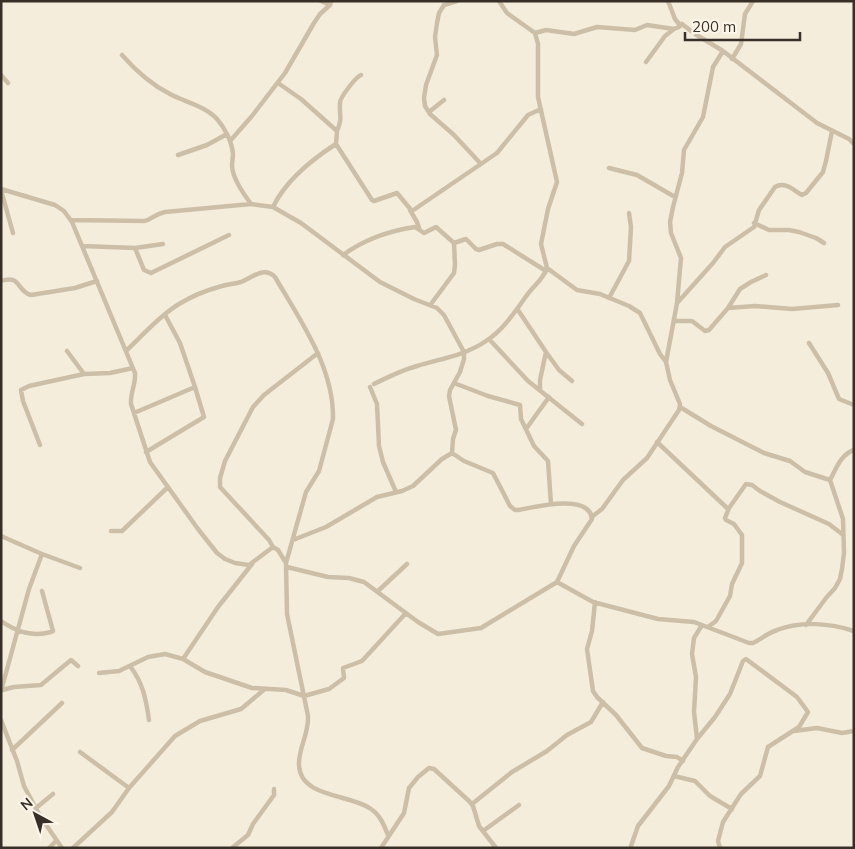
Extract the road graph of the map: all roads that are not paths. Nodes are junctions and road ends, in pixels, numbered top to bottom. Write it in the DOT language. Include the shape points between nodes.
graph roads {
  1 [pos="321,1"];
  2 [pos="457,1"];
  3 [pos="499,1"];
  4 [pos="668,1"];
  5 [pos="753,1"];
  6 [pos="331,3"];
  7 [pos="682,24"];
  8 [pos="674,29"];
  9 [pos="535,33"];
  10 [pos="723,51"];
  11 [pos="122,55"];
  12 [pos="732,59"];
  13 [pos="646,62"];
  14 [pos="1,75"];
  15 [pos="361,75"];
  16 [pos="8,83"];
  17 [pos="278,83"];
  18 [pos="444,100"];
  19 [pos="541,109"];
  20 [pos="429,112"];
  21 [pos="337,131"];
  22 [pos="832,131"];
  23 [pos="227,134"];
  24 [pos="230,141"];
  25 [pos="336,144"];
  26 [pos="854,144"];
  27 [pos="178,156"];
  28 [pos="481,164"];
  29 [pos="608,168"];
  30 [pos="1,190"];
  31 [pos="676,197"];
  32 [pos="251,204"];
  33 [pos="273,207"];
  34 [pos="410,210"];
  35 [pos="629,213"];
  36 [pos="71,220"];
  37 [pos="754,224"];
  38 [pos="419,228"];
  39 [pos="13,233"];
  40 [pos="229,235"];
  41 [pos="454,243"];
  42 [pos="824,243"];
  43 [pos="163,244"];
  44 [pos="83,246"];
  45 [pos="135,248"];
  46 [pos="343,255"];
  47 [pos="546,269"];
  48 [pos="766,275"];
  49 [pos="96,281"];
  50 [pos="1,282"];
  51 [pos="609,298"];
  52 [pos="677,303"];
  53 [pos="431,304"];
  54 [pos="838,305"];
  55 [pos="728,308"];
  56 [pos="518,310"];
  57 [pos="165,315"];
  58 [pos="674,321"];
  59 [pos="489,339"];
  60 [pos="809,343"];
  61 [pos="127,350"];
  62 [pos="67,351"];
  63 [pos="464,352"];
  64 [pos="546,352"];
  65 [pos="318,353"];
  66 [pos="666,362"];
  67 [pos="134,368"];
  68 [pos="84,374"];
  69 [pos="572,381"];
  70 [pos="454,383"];
  71 [pos="195,387"];
  72 [pos="540,390"];
  73 [pos="549,397"];
  74 [pos="854,405"];
  75 [pos="680,407"];
  76 [pos="134,413"];
  77 [pos="582,424"];
  78 [pos="526,428"];
  79 [pos="657,442"];
  80 [pos="40,445"];
  81 [pos="854,450"];
  82 [pos="146,452"];
  83 [pos="452,453"];
  84 [pos="830,480"];
  85 [pos="168,487"];
  86 [pos="396,492"];
  87 [pos="551,504"];
  88 [pos="726,508"];
  89 [pos="593,516"];
  90 [pos="111,531"];
  91 [pos="842,534"];
  92 [pos="1,536"];
  93 [pos="293,540"];
  94 [pos="273,547"];
  95 [pos="42,554"];
  96 [pos="253,563"];
  97 [pos="407,564"];
  98 [pos="286,565"];
  99 [pos="80,568"];
  100 [pos="557,582"];
  101 [pos="42,591"];
  102 [pos="378,592"];
  103 [pos="596,602"];
  104 [pos="406,613"];
  105 [pos="1,621"];
  106 [pos="702,625"];
  107 [pos="806,625"];
  108 [pos="708,627"];
  109 [pos="854,631"];
  110 [pos="18,632"];
  111 [pos="183,659"];
  112 [pos="78,666"];
  113 [pos="130,666"];
  114 [pos="99,673"];
  115 [pos="265,690"];
  116 [pos="1,691"];
  117 [pos="304,696"];
  118 [pos="603,702"];
  119 [pos="62,703"];
  120 [pos="1,720"];
  121 [pos="149,720"];
  122 [pos="792,731"];
  123 [pos="854,731"];
  124 [pos="697,738"];
  125 [pos="12,750"];
  126 [pos="80,752"];
  127 [pos="682,761"];
  128 [pos="674,776"];
  129 [pos="129,788"];
  130 [pos="274,789"];
  131 [pos="54,794"];
  132 [pos="472,804"];
  133 [pos="520,805"];
  134 [pos="36,808"];
  135 [pos="732,809"];
  136 [pos="483,831"];
  137 [pos="388,834"];
  138 [pos="56,841"];
  139 [pos="631,846"];
  140 [pos="49,848"];
  141 [pos="62,848"];
  142 [pos="73,848"];
  143 [pos="232,848"];
  144 [pos="381,848"];
  145 [pos="496,848"];
  146 [pos="720,848"];
  1 -- 6 [label="street"];
  2 -- 20 [label="street" via="444,5 439,13 435,38 438,55 424,98"];
  3 -- 9 [label="street" via="507,13"];
  4 -- 7 [label="street" via="675,19"];
  5 -- 12 [label="street" via="745,14 741,44"];
  6 -- 17 [label="street" via="314,23"];
  7 -- 8 [label="street"];
  7 -- 10 [label="street"];
  8 -- 9 [label="street" via="647,25 635,30 597,27 574,34 546,30"];
  8 -- 13 [label="street"];
  9 -- 19 [label="street"];
  10 -- 12 [label="street"];
  10 -- 31 [label="street" via="713,67 703,117 684,150"];
  11 -- 23 [label="street" via="145,79 216,118"];
  12 -- 22 [label="street" via="816,123"];
  14 -- 16 [label="street"];
  15 -- 21 [label="street" via="340,101 341,121"];
  17 -- 21 [label="street"];
  17 -- 24 [label="street"];
  18 -- 20 [label="street"];
  19 -- 28 [label="street" via="528,115 496,154"];
  19 -- 47 [label="street" via="557,182 541,244"];
  20 -- 28 [label="street"];
  21 -- 25 [label="street"];
  22 -- 26 [label="street"];
  22 -- 37 [label="street" via="826,161 818,179 802,195 778,184"];
  23 -- 24 [label="street"];
  23 -- 27 [label="street"];
  24 -- 32 [label="street" via="235,176"];
  25 -- 33 [label="street" via="297,174"];
  25 -- 34 [label="street" via="373,201 397,193"];
  28 -- 34 [label="street" via="417,209"];
  29 -- 31 [label="street" via="637,175"];
  30 -- 36 [label="street" via="56,205"];
  30 -- 39 [label="street"];
  31 -- 52 [label="street" via="670,222 681,258"];
  32 -- 33 [label="street"];
  32 -- 36 [label="street" via="165,212 144,221"];
  33 -- 46 [label="street" via="301,223"];
  34 -- 38 [label="street"];
  35 -- 51 [label="street" via="629,261"];
  36 -- 44 [label="street"];
  37 -- 42 [label="street" via="769,230 799,232"];
  37 -- 52 [label="street" via="754,228 725,246"];
  38 -- 41 [label="street" via="424,233 436,227"];
  38 -- 46 [label="street" via="379,235"];
  40 -- 45 [label="street" via="151,273 144,270"];
  41 -- 47 [label="street" via="466,239 479,250 503,244"];
  41 -- 53 [label="street" via="454,273"];
  43 -- 45 [label="street"];
  44 -- 45 [label="street"];
  44 -- 49 [label="street"];
  46 -- 53 [label="street" via="380,282"];
  47 -- 51 [label="street" via="577,290"];
  47 -- 56 [label="street"];
  48 -- 55 [label="street" via="740,289"];
  49 -- 50 [label="street" via="31,295 26,294 14,280"];
  49 -- 61 [label="street"];
  51 -- 66 [label="street" via="640,313"];
  52 -- 58 [label="street"];
  53 -- 63 [label="street" via="444,315"];
  54 -- 55 [label="street" via="792,309"];
  55 -- 58 [label="street" via="705,331 692,321"];
  56 -- 59 [label="street"];
  56 -- 64 [label="street"];
  57 -- 61 [label="street"];
  57 -- 65 [label="street" via="202,293 267,271 275,277"];
  57 -- 71 [label="street" via="180,342"];
  58 -- 66 [label="street"];
  59 -- 63 [label="street"];
  59 -- 72 [label="street"];
  60 -- 74 [label="street" via="828,373 839,399"];
  61 -- 67 [label="street"];
  62 -- 68 [label="street"];
  63 -- 70 [label="street"];
  63 -- 86 [label="street" via="415,366 372,385 377,404 379,446"];
  64 -- 69 [label="street"];
  64 -- 72 [label="street"];
  65 -- 93 [label="street" via="328,383 333,419 320,466 306,492"];
  65 -- 94 [label="street" via="253,407 231,448 220,478 222,490"];
  66 -- 75 [label="street"];
  67 -- 68 [label="street"];
  67 -- 76 [label="street" via="130,400"];
  68 -- 80 [label="street" via="21,390"];
  70 -- 78 [label="street" via="518,404"];
  70 -- 83 [label="street" via="449,396 456,430"];
  71 -- 76 [label="street"];
  71 -- 82 [label="street" via="204,417"];
  72 -- 73 [label="street"];
  73 -- 77 [label="street"];
  73 -- 78 [label="street"];
  75 -- 79 [label="street"];
  75 -- 84 [label="street" via="711,426 790,461 805,472"];
  76 -- 82 [label="street"];
  78 -- 87 [label="street" via="536,449 548,461"];
  79 -- 88 [label="street"];
  79 -- 89 [label="street" via="647,458 623,480"];
  81 -- 84 [label="street" via="843,457"];
  82 -- 85 [label="street"];
  83 -- 86 [label="street" via="413,486"];
  83 -- 87 [label="street" via="493,473 515,510"];
  84 -- 91 [label="street" via="843,519"];
  85 -- 90 [label="street" via="122,530"];
  85 -- 96 [label="street" via="218,553 235,563"];
  86 -- 93 [label="street" via="377,497 326,527"];
  87 -- 89 [label="street" via="579,505"];
  89 -- 100 [label="street"];
  91 -- 107 [label="street" via="844,553 840,580"];
  91 -- 108 [label="street" via="829,524 746,484 725,518 742,535 742,563 730,596 716,621"];
  92 -- 95 [label="street"];
  93 -- 98 [label="street"];
  94 -- 96 [label="street"];
  94 -- 98 [label="street"];
  95 -- 99 [label="street"];
  95 -- 110 [label="street"];
  96 -- 111 [label="street" via="206,623"];
  97 -- 102 [label="street"];
  98 -- 102 [label="street" via="328,577 357,579"];
  98 -- 117 [label="street" via="287,614"];
  100 -- 103 [label="street"];
  100 -- 104 [label="street" via="478,629 438,634"];
  101 -- 110 [label="street" via="53,631 46,634"];
  102 -- 104 [label="street"];
  103 -- 106 [label="street" via="658,619"];
  103 -- 118 [label="street" via="587,654 593,690"];
  104 -- 117 [label="street" via="362,661 343,668 344,678 325,691"];
  105 -- 110 [label="street"];
  106 -- 108 [label="street"];
  106 -- 124 [label="street" via="694,638 692,654 696,677 694,712"];
  107 -- 108 [label="street" via="778,630 753,643"];
  107 -- 109 [label="street" via="832,624"];
  110 -- 116 [label="street"];
  111 -- 113 [label="street" via="165,654 148,657"];
  111 -- 115 [label="street" via="219,678"];
  112 -- 116 [label="street" via="72,660 41,685"];
  113 -- 114 [label="street"];
  113 -- 121 [label="street" via="143,686"];
  115 -- 117 [label="street" via="286,690"];
  115 -- 129 [label="street" via="241,708 200,721 175,736"];
  117 -- 137 [label="street" via="308,727 298,764 304,779 315,790 352,799 370,808 380,818"];
  118 -- 127 [label="street" via="642,748"];
  118 -- 132 [label="street" via="591,722 512,772"];
  119 -- 125 [label="street"];
  120 -- 125 [label="street"];
  122 -- 123 [label="street" via="817,728 842,733"];
  122 -- 124 [label="street" via="803,722 807,710 790,691 745,660 730,694"];
  122 -- 135 [label="street" via="768,747 760,776 741,794"];
  124 -- 127 [label="street"];
  125 -- 134 [label="street" via="21,780"];
  126 -- 129 [label="street"];
  127 -- 128 [label="street"];
  128 -- 135 [label="street" via="696,780 710,796"];
  128 -- 139 [label="street" via="638,826"];
  129 -- 142 [label="street" via="112,812"];
  130 -- 143 [label="street" via="274,795 248,835"];
  131 -- 134 [label="street"];
  132 -- 136 [label="street"];
  132 -- 137 [label="street" via="429,768 409,788 404,813"];
  133 -- 136 [label="street"];
  134 -- 138 [label="street"];
  135 -- 146 [label="street" via="722,827 718,841"];
  136 -- 145 [label="street"];
  137 -- 144 [label="street"];
  138 -- 140 [label="street"];
  138 -- 141 [label="street"];
}
